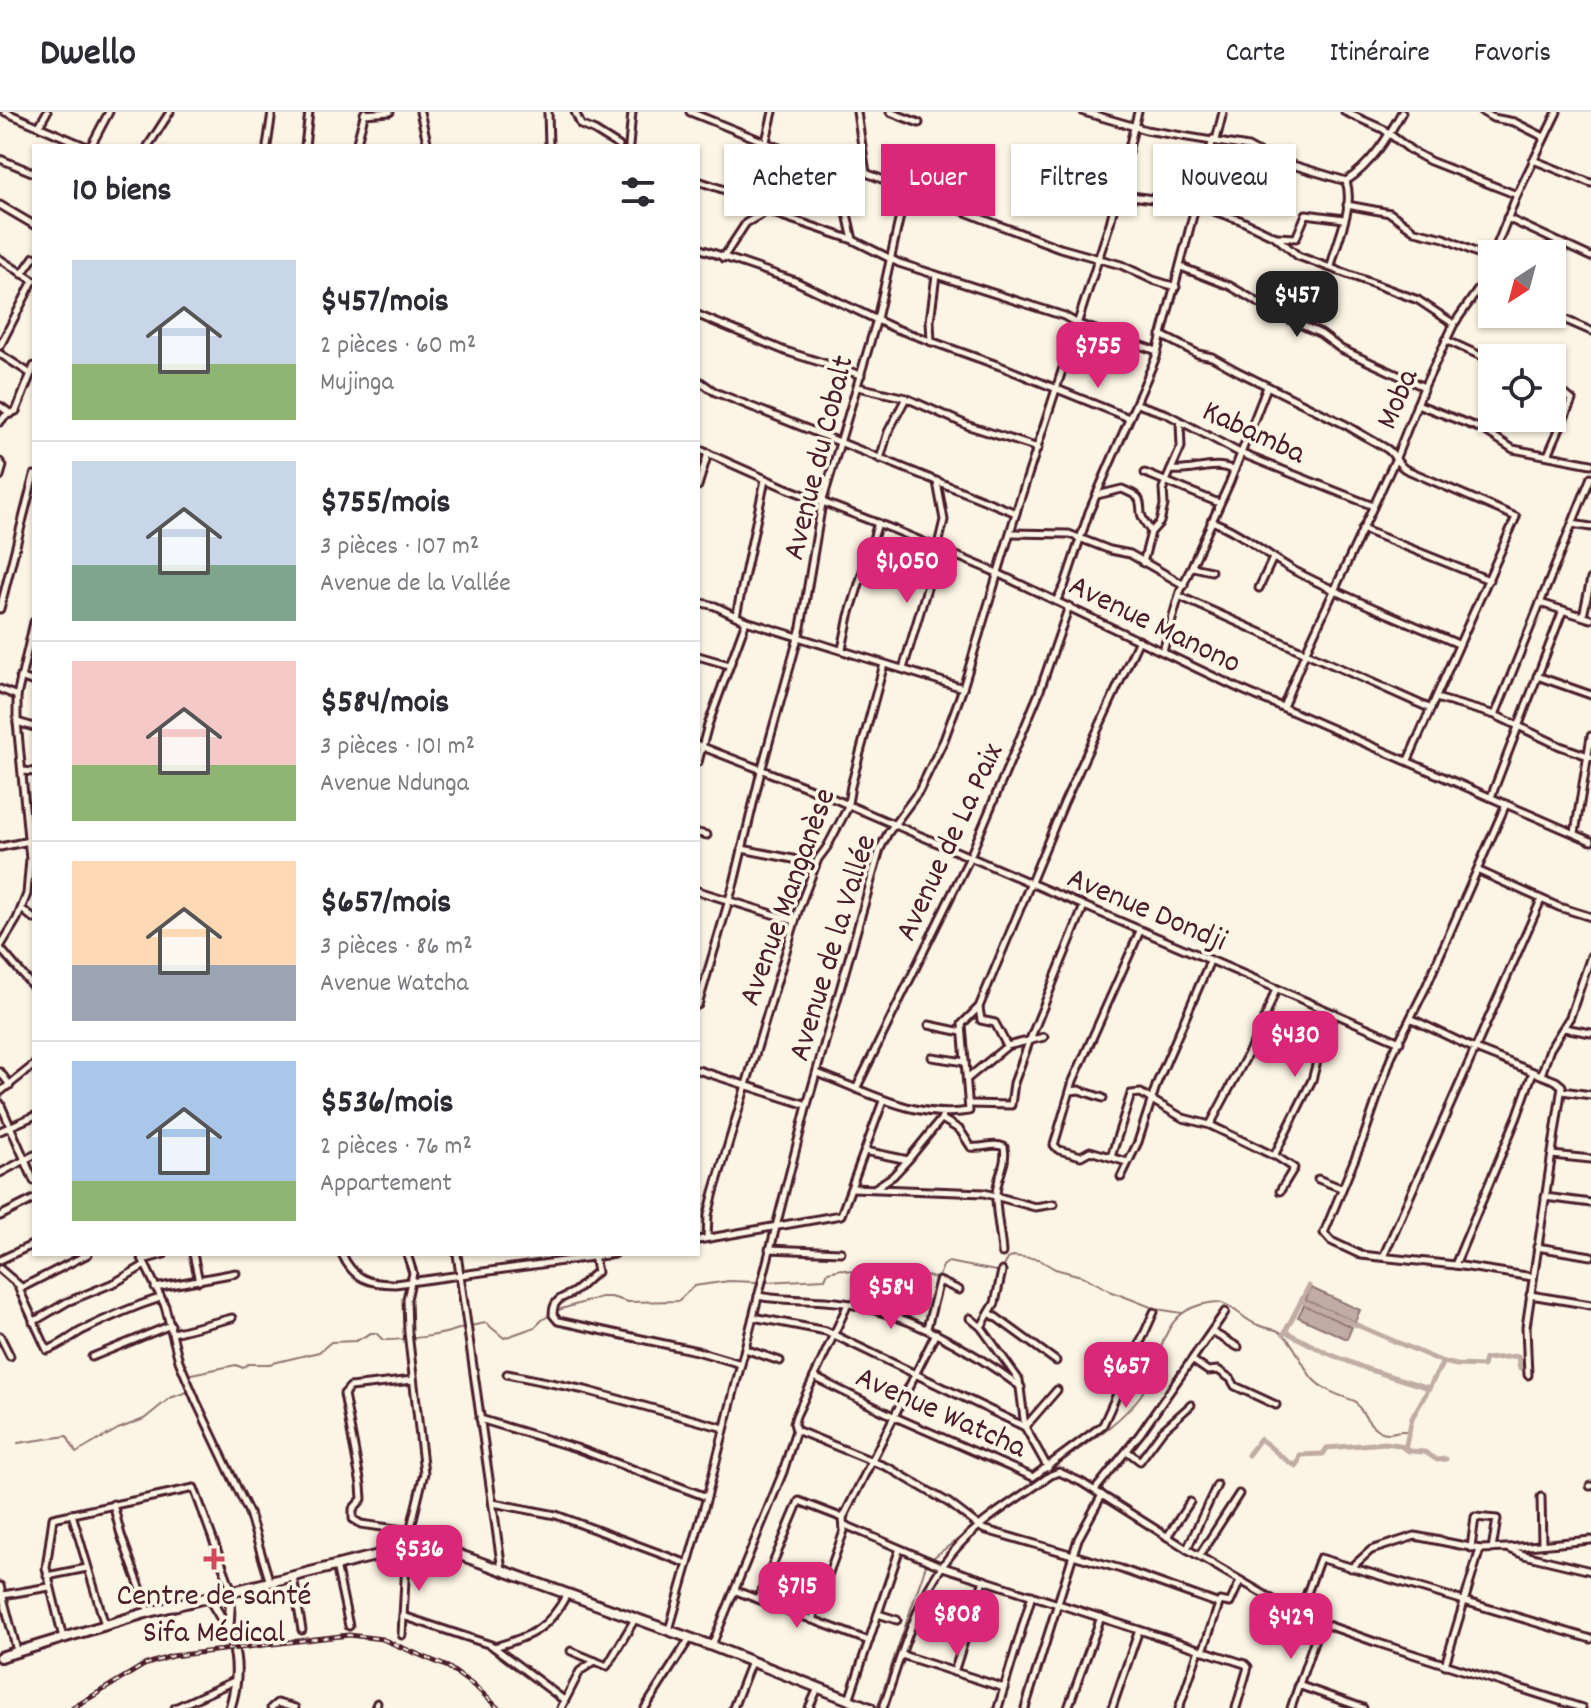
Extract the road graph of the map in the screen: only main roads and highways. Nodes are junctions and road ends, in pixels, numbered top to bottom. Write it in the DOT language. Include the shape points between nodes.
graph roads {
  1 [pos="2,1654"];
  2 [pos="870,1708"];
  1 -- 2 [label="main road" via="407,1548 443,1550"];
}
